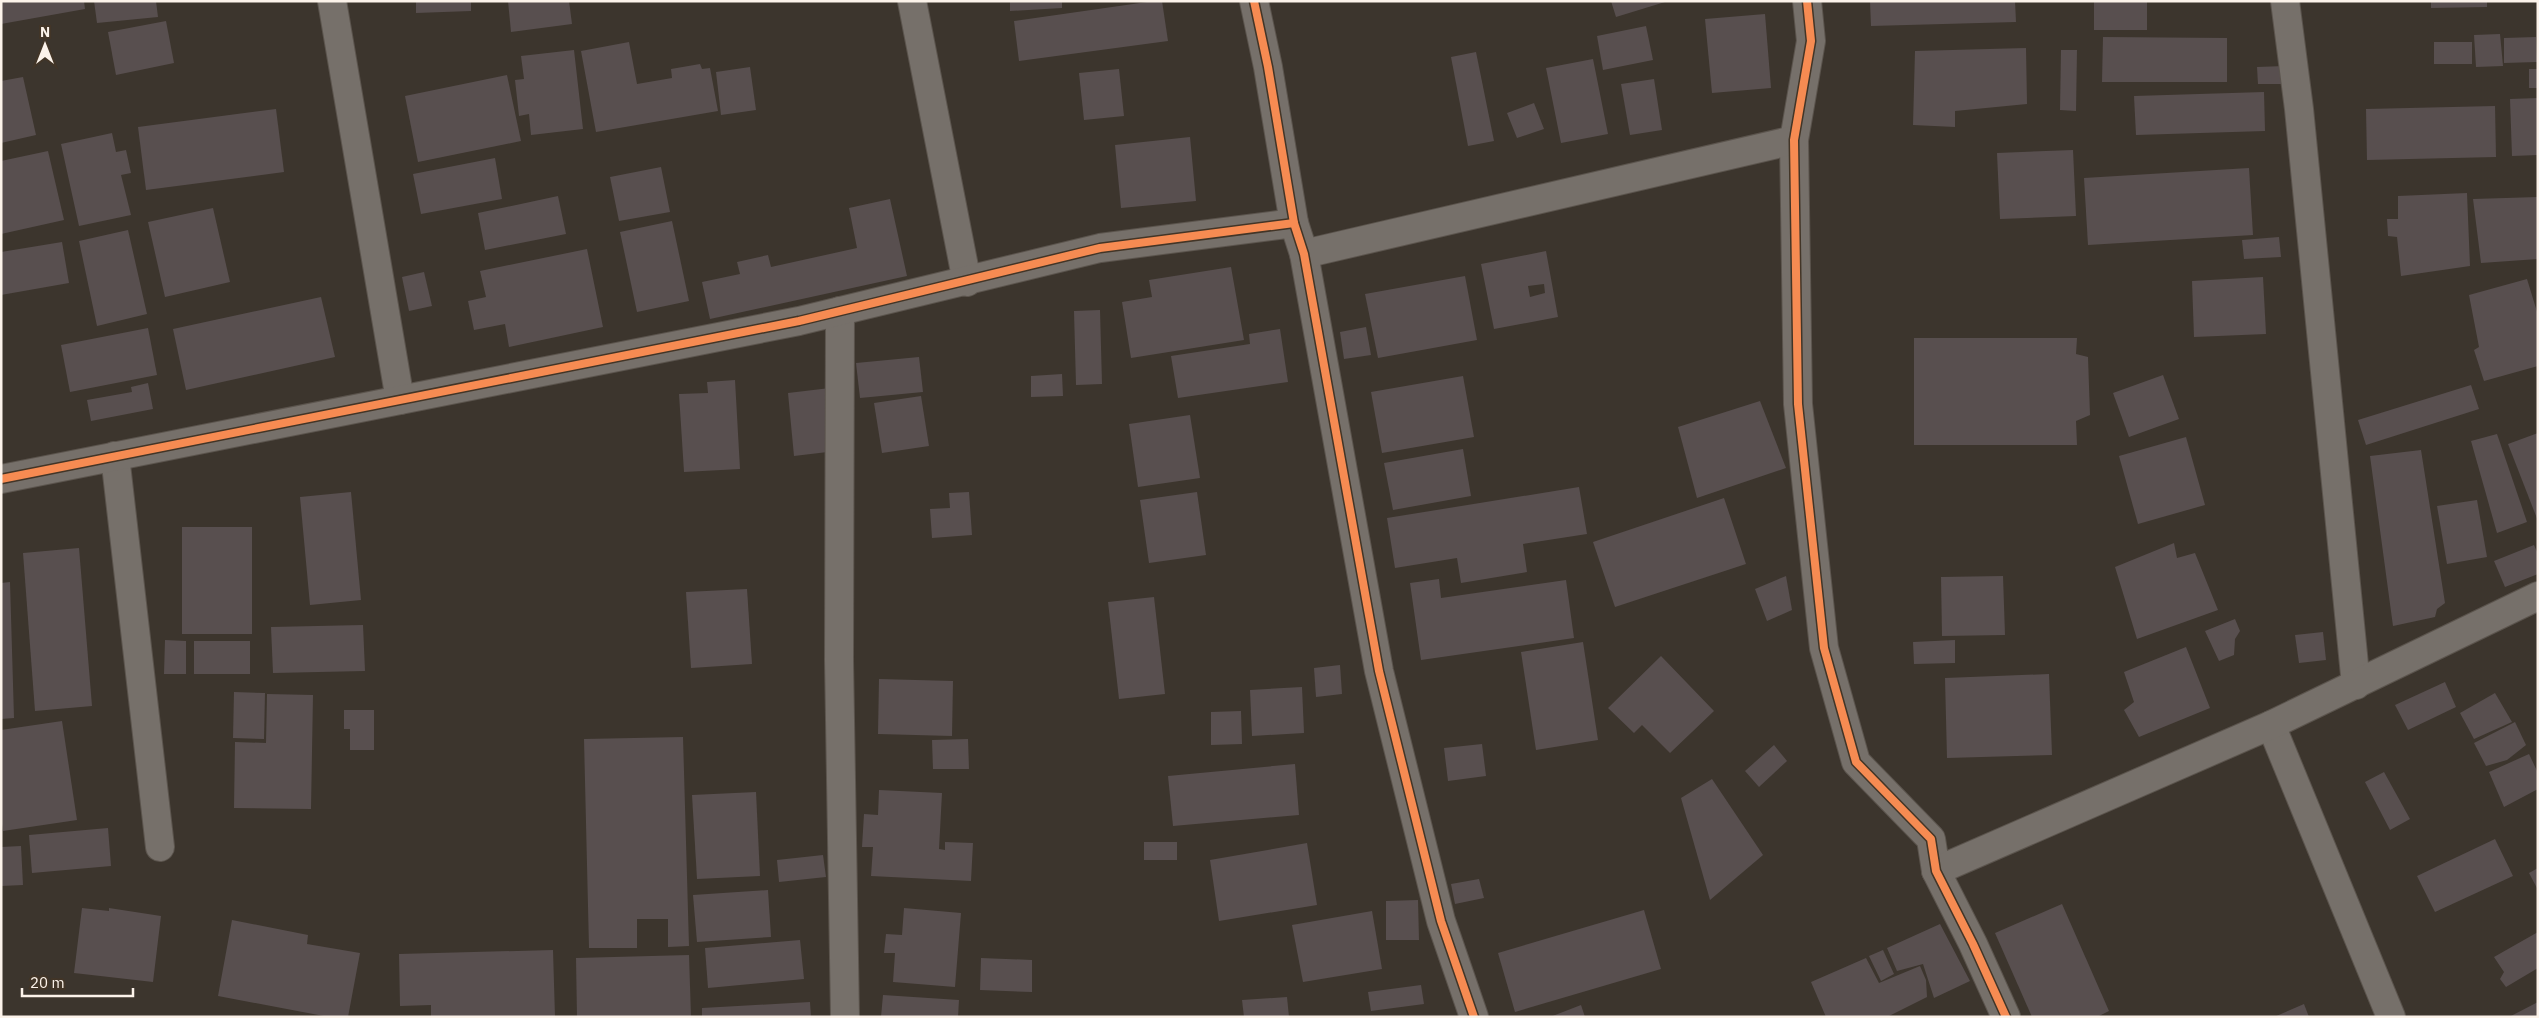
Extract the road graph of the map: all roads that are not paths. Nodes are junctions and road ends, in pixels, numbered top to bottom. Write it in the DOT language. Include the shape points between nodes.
graph roads {
  1 [pos="332,1"];
  2 [pos="912,1"];
  3 [pos="1254,1"];
  4 [pos="1807,1"];
  5 [pos="2285,1"];
  6 [pos="1794,140"];
  7 [pos="1294,223"];
  8 [pos="1304,254"];
  9 [pos="967,282"];
  10 [pos="840,311"];
  11 [pos="400,400"];
  12 [pos="115,456"];
  13 [pos="1,479"];
  14 [pos="2538,596"];
  15 [pos="2356,685"];
  16 [pos="2271,725"];
  17 [pos="160,847"];
  18 [pos="1936,871"];
  19 [pos="845,1017"];
  20 [pos="1474,1017"];
  21 [pos="2006,1017"];
  22 [pos="2391,1017"];
  1 -- 11 [label="street"];
  2 -- 9 [label="street"];
  3 -- 7 [label="street"];
  4 -- 6 [label="street" via="1812,41"];
  5 -- 15 [label="street" via="2299,109"];
  6 -- 8 [label="street"];
  6 -- 18 [label="street" via="1798,404 1824,648 1856,762 1931,838"];
  7 -- 8 [label="street"];
  7 -- 9 [label="street" via="1100,248"];
  8 -- 20 [label="street" via="1379,671 1441,921"];
  9 -- 10 [label="street"];
  10 -- 11 [label="street"];
  10 -- 19 [label="street" via="839,660"];
  11 -- 12 [label="street"];
  12 -- 13 [label="street"];
  12 -- 17 [label="street"];
  14 -- 15 [label="street"];
  15 -- 16 [label="street"];
  16 -- 18 [label="street"];
  16 -- 22 [label="street"];
  18 -- 21 [label="street"];
}
